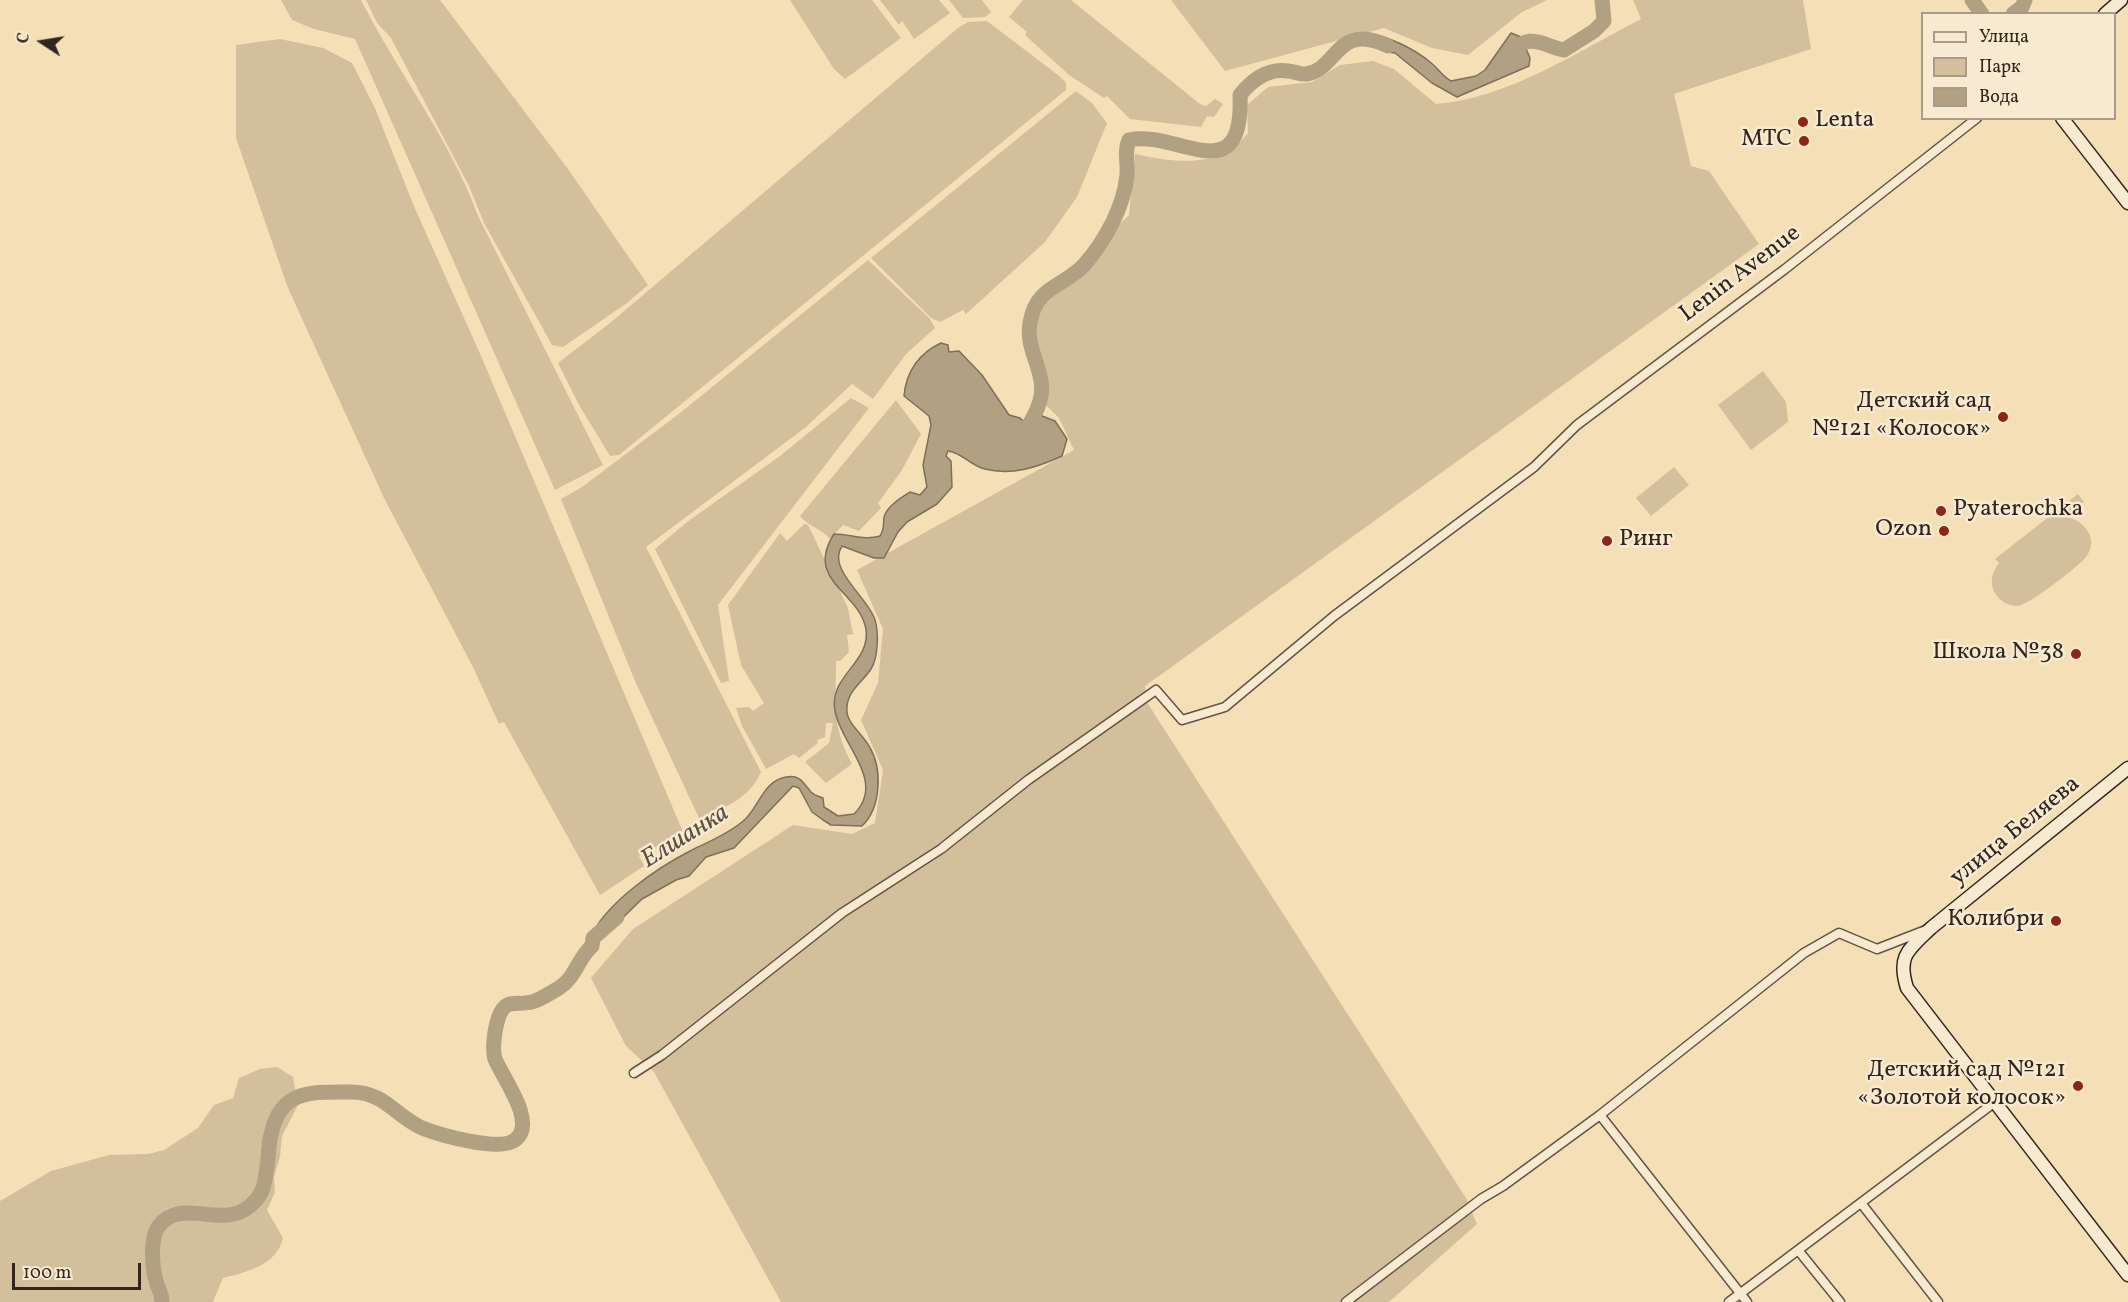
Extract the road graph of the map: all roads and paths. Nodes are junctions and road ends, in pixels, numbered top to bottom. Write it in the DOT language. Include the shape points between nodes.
graph roads {
  1 [pos="2121,0"];
  2 [pos="2107,12"];
  3 [pos="1974,120"];
  4 [pos="2064,120"];
  5 [pos="2128,203"];
  6 [pos="2128,768"];
  7 [pos="1931,928"];
  8 [pos="634,1073"];
  9 [pos="1995,1102"];
  10 [pos="1600,1115"];
  11 [pos="1861,1203"];
  12 [pos="1798,1250"];
  13 [pos="2128,1275"];
  14 [pos="1740,1294"];
  15 [pos="1346,1302"];
  16 [pos="1729,1302"];
  17 [pos="1747,1302"];
  18 [pos="1840,1302"];
  19 [pos="1938,1302"];
  1 -- 2 [label="street"];
  3 -- 8 [label="street, Lenin Avenue" via="1577,425 1533,467 1334,616 1226,707 1182,720 1156,690 1028,780 940,849 842,913"];
  4 -- 5 [label="street"];
  6 -- 7 [label="street, улица Беляева"];
  7 -- 9 [label="street, улица Беляева" via="1907,951 1901,969 1907,988"];
  7 -- 10 [label="street" via="1877,949 1839,933 1804,953"];
  9 -- 11 [label="street"];
  9 -- 13 [label="street, улица Беляева"];
  10 -- 14 [label="street"];
  10 -- 15 [label="street"];
  11 -- 12 [label="street"];
  11 -- 19 [label="street"];
  12 -- 14 [label="street"];
  12 -- 18 [label="street"];
  14 -- 16 [label="street"];
  14 -- 17 [label="street"];
}
